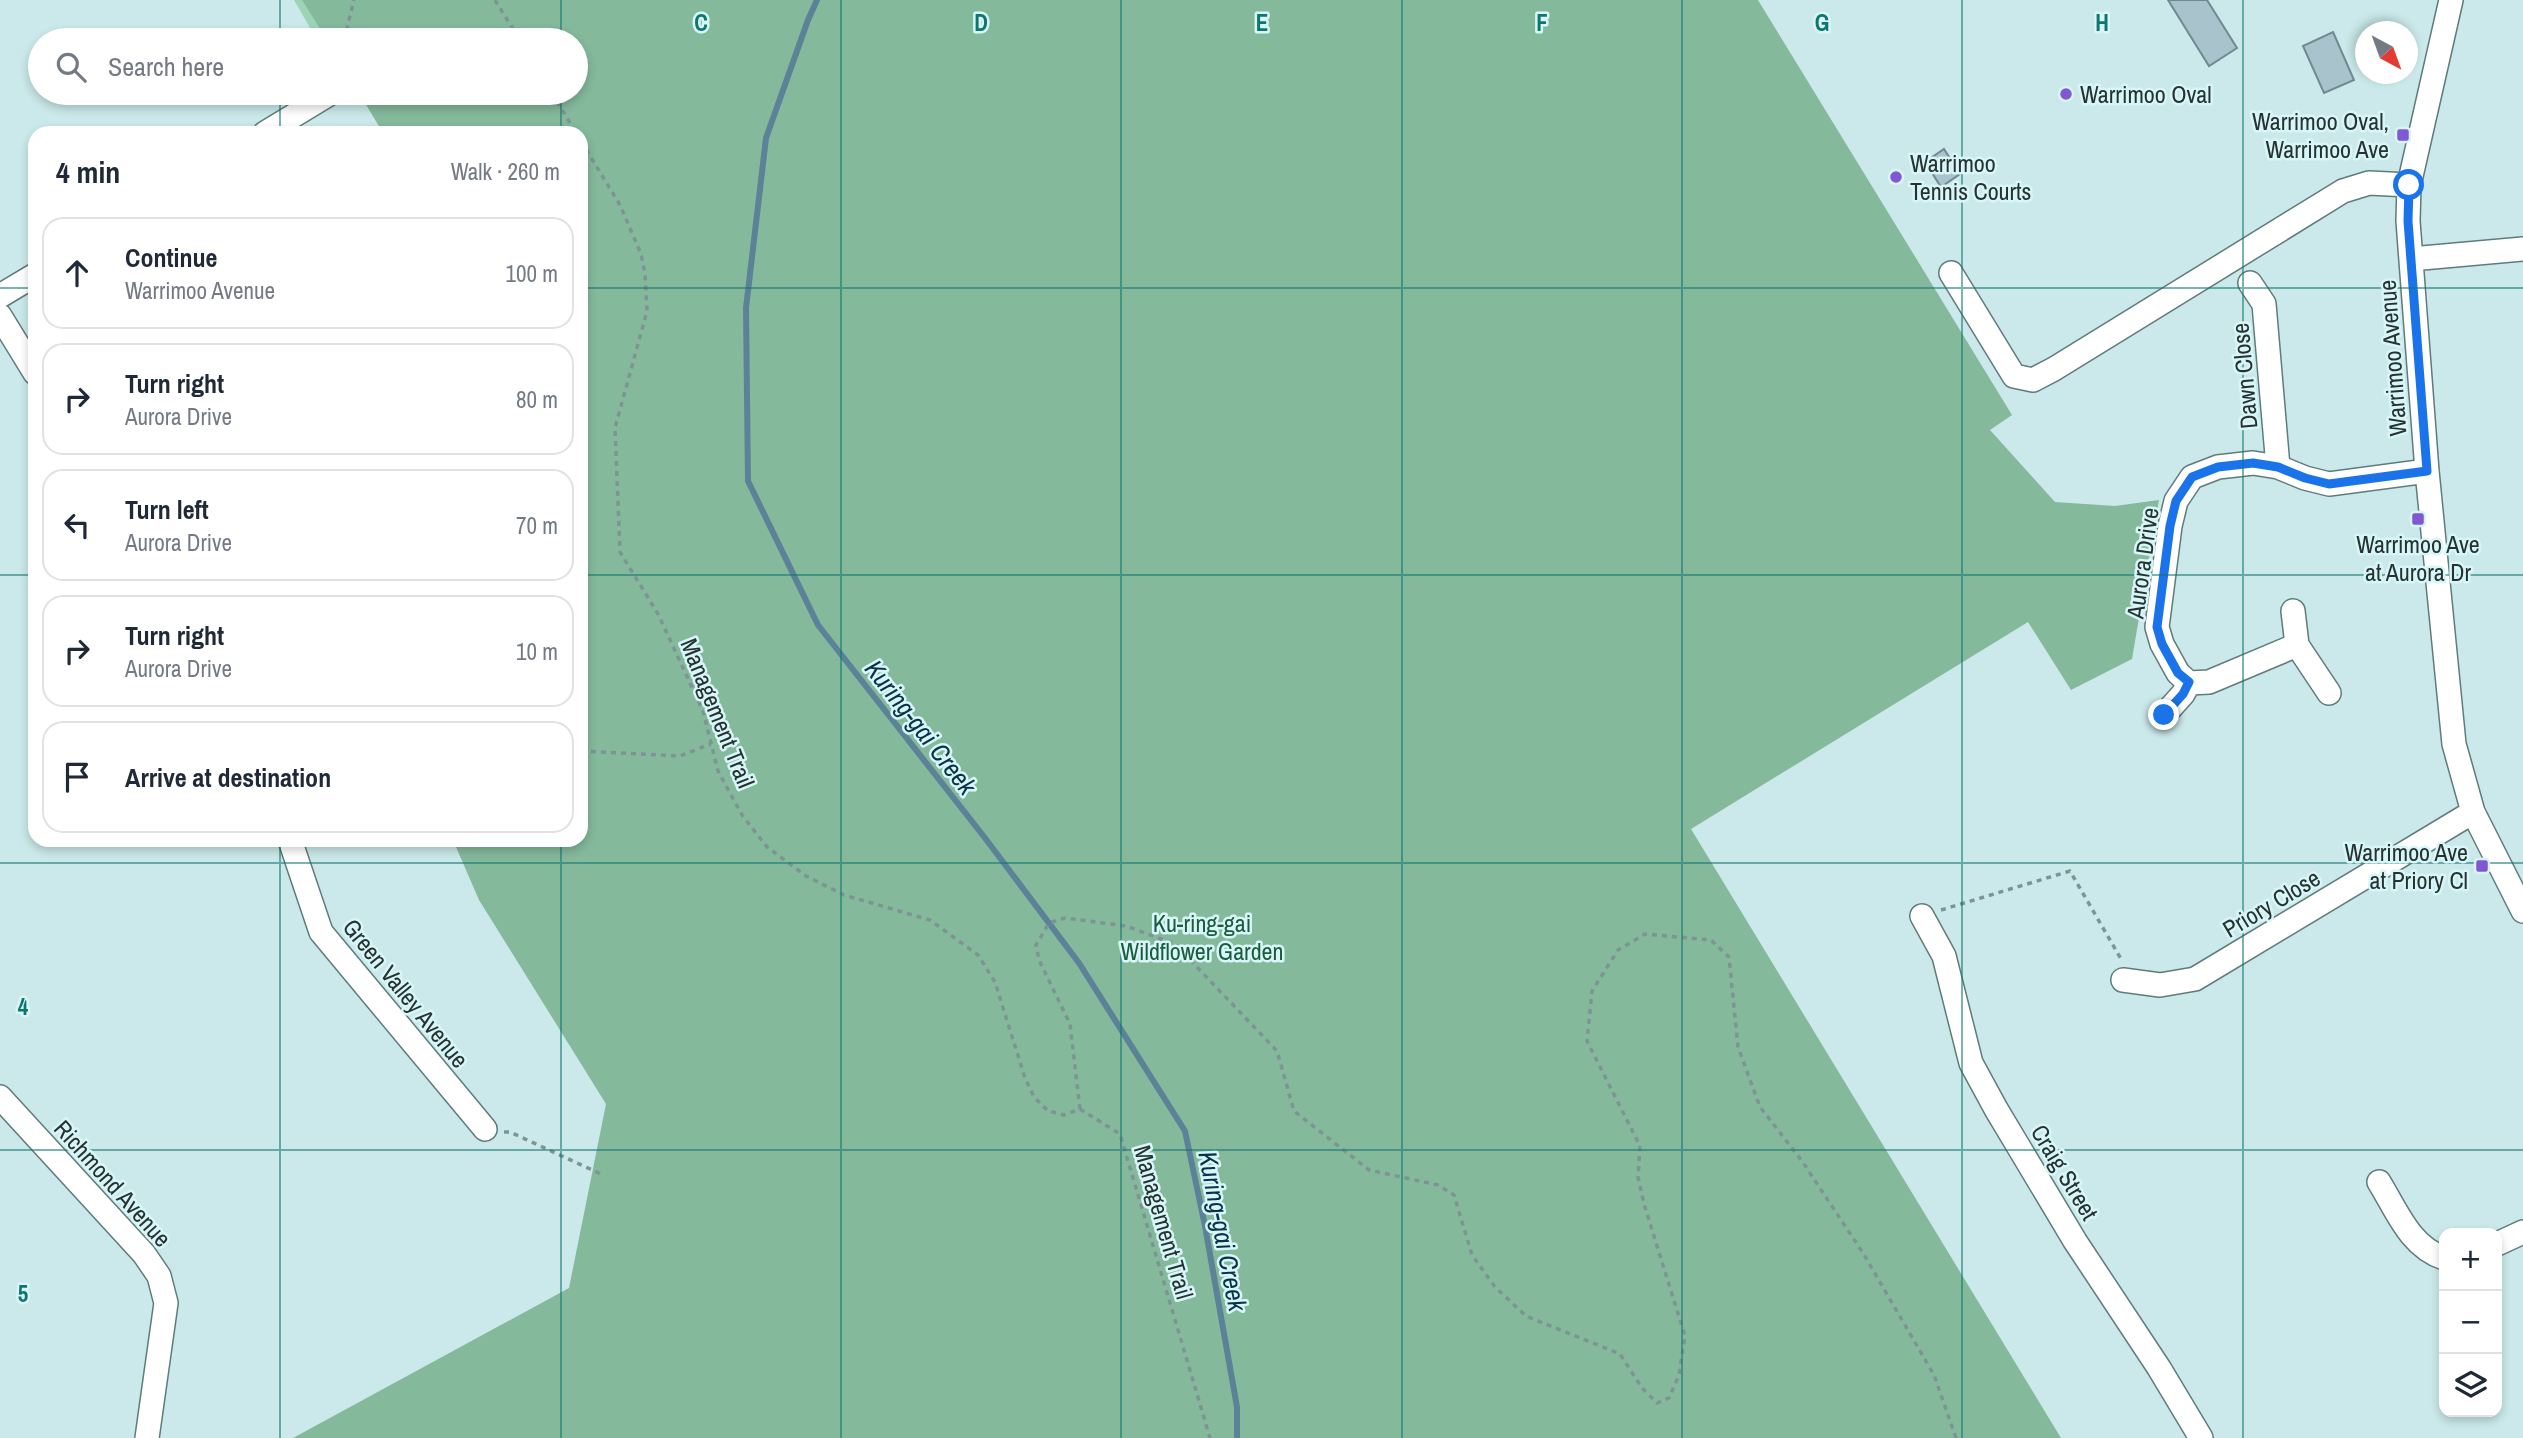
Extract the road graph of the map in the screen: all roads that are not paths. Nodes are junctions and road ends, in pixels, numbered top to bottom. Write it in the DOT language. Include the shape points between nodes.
graph roads {
  1 [pos="2451,0"];
  2 [pos="311,105"];
  3 [pos="277,126"];
  4 [pos="2409,185"];
  5 [pos="2523,249"];
  6 [pos="2411,259"];
  7 [pos="1951,273"];
  8 [pos="28,279"];
  9 [pos="2250,283"];
  10 [pos="0,296"];
  11 [pos="0,316"];
  12 [pos="28,362"];
  13 [pos="2278,467"];
  14 [pos="2427,471"];
  15 [pos="2293,611"];
  16 [pos="2297,645"];
  17 [pos="2189,682"];
  18 [pos="2329,693"];
  19 [pos="2164,715"];
  20 [pos="2473,812"];
  21 [pos="292,847"];
  22 [pos="2523,911"];
  23 [pos="1922,916"];
  24 [pos="2129,981"];
  25 [pos="0,1097"];
  26 [pos="485,1129"];
  27 [pos="2379,1182"];
  28 [pos="2523,1232"];
  29 [pos="2502,1242"];
  30 [pos="2439,1256"];
  31 [pos="147,1438"];
  32 [pos="2201,1438"];
  1 -- 4 [label="street, Warrimoo Avenue"];
  2 -- 3 [label="street"];
  4 -- 6 [label="street, Warrimoo Avenue"];
  4 -- 7 [label="street" via="2369,183 2343,191 2033,380 2014,376"];
  5 -- 6 [label="street"];
  6 -- 14 [label="street, Warrimoo Avenue"];
  8 -- 10 [label="street"];
  9 -- 13 [label="street, Dawn Close" via="2263,304"];
  11 -- 12 [label="street"];
  13 -- 14 [label="street, Aurora Drive" via="2329,484"];
  13 -- 17 [label="street, Aurora Drive" via="2253,463 2218,467 2192,477 2176,501 2157,627 2173,663"];
  14 -- 20 [label="street, Warrimoo Avenue" via="2454,744"];
  15 -- 16 [label="street"];
  16 -- 17 [label="street" via="2209,682"];
  16 -- 18 [label="street"];
  17 -- 19 [label="street"];
  20 -- 22 [label="street, Warrimoo Avenue"];
  20 -- 24 [label="street, Priory Close" via="2195,979 2160,985"];
  21 -- 26 [label="street, Green Valley Avenue" via="321,932"];
  23 -- 32 [label="street, Craig Street" via="1944,956 1977,1075 2075,1241"];
  25 -- 31 [label="street, Richmond Avenue" via="159,1276 166,1303"];
  27 -- 30 [label="street" via="2414,1240"];
  28 -- 29 [label="street"];
}
